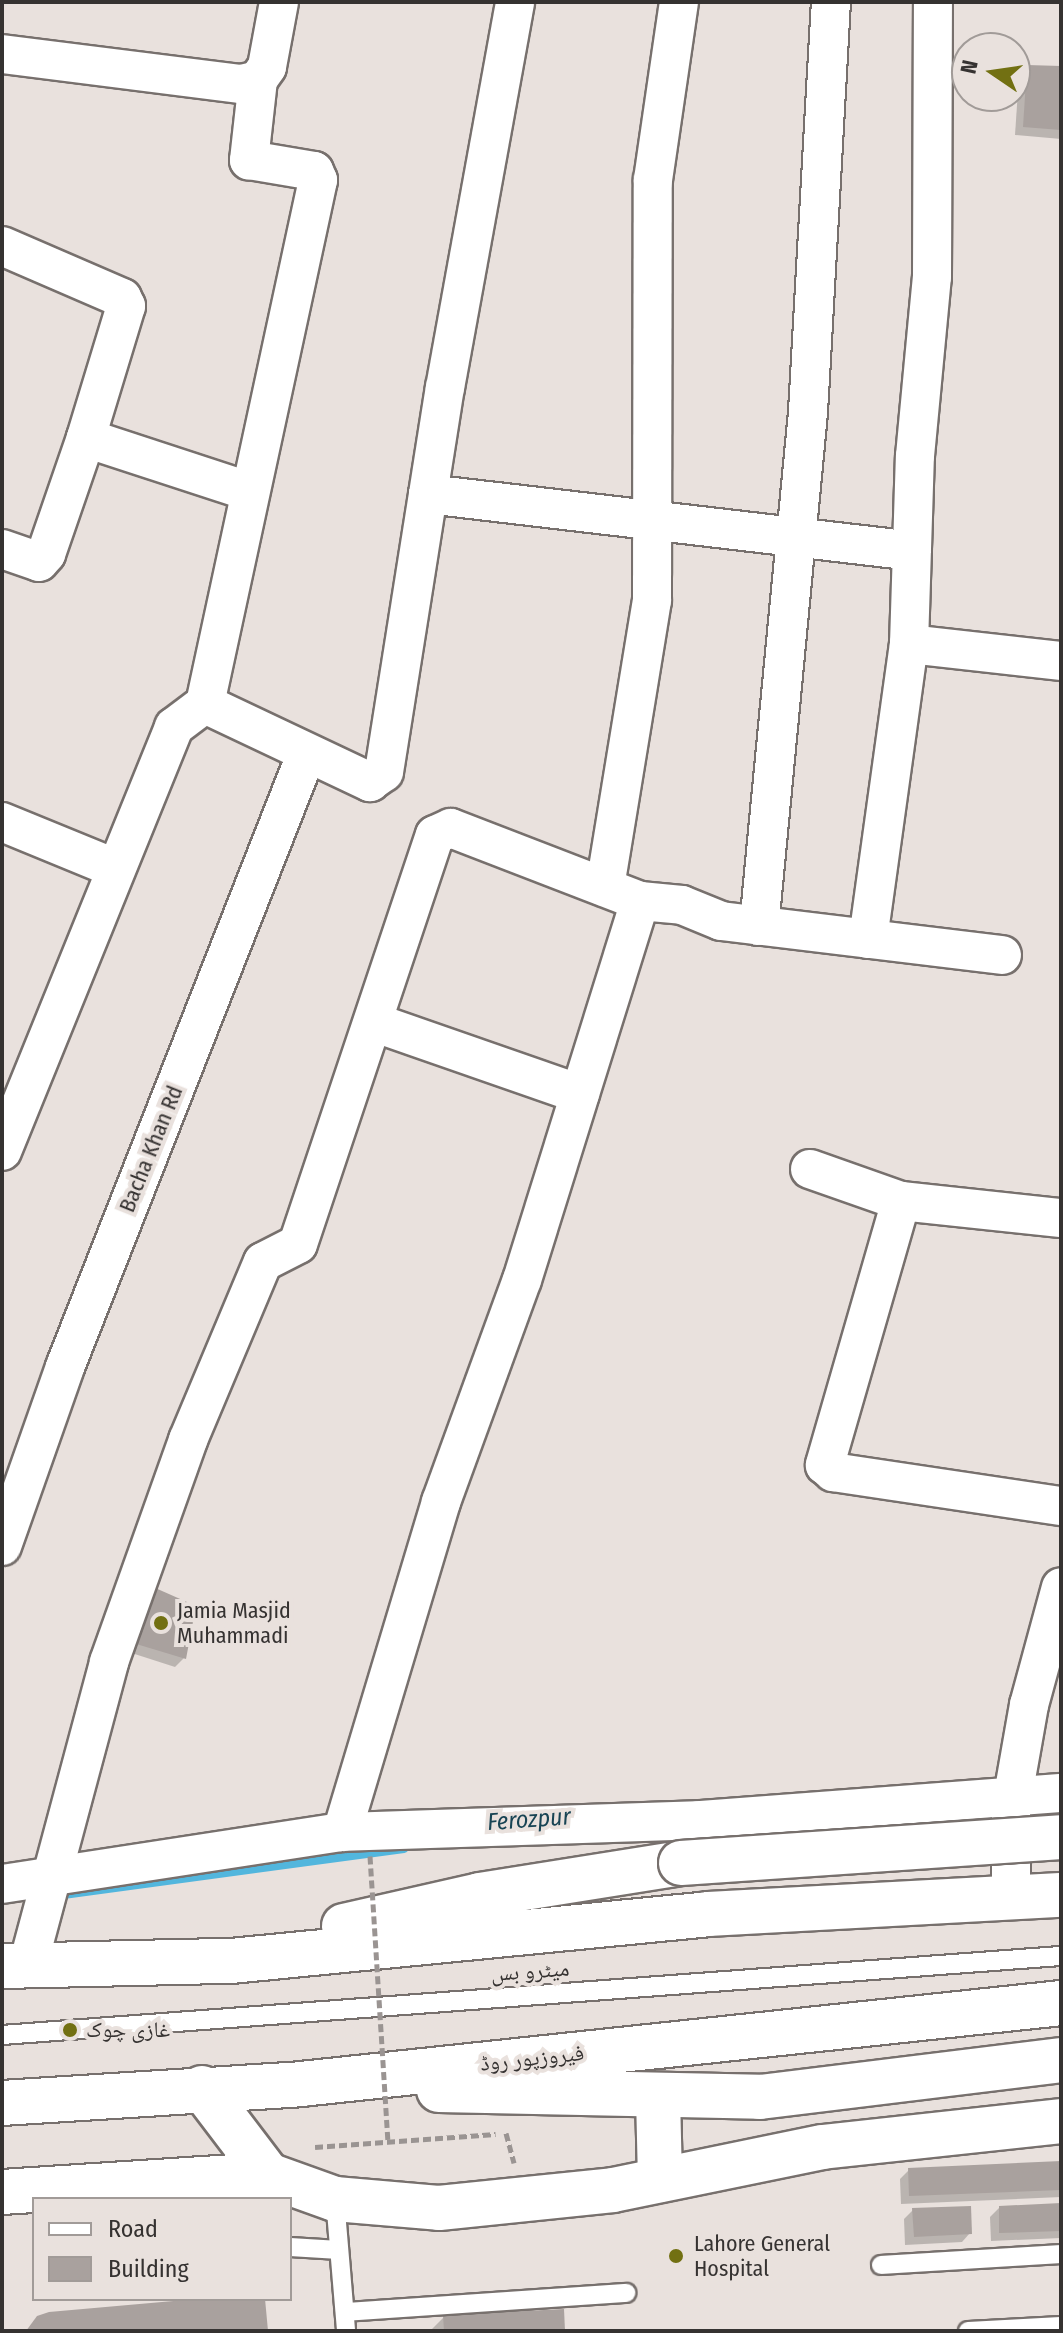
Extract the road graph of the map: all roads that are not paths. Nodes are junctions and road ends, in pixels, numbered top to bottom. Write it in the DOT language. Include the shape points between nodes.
graph roads {
  1 [pos="279,2"];
  2 [pos="515,2"];
  3 [pos="679,2"];
  4 [pos="831,2"];
  5 [pos="933,2"];
  6 [pos="2,54"];
  7 [pos="258,80"];
  8 [pos="2,246"];
  9 [pos="86,438"];
  10 [pos="248,491"];
  11 [pos="428,494"];
  12 [pos="654,521"];
  13 [pos="795,538"];
  14 [pos="2,549"];
  15 [pos="912,551"];
  16 [pos="909,644"];
  17 [pos="1061,661"];
  18 [pos="205,704"];
  19 [pos="306,755"];
  20 [pos="2,822"];
  21 [pos="114,868"];
  22 [pos="622,894"];
  23 [pos="759,926"];
  24 [pos="868,939"];
  25 [pos="1002,955"];
  26 [pos="373,1022"];
  27 [pos="580,1094"];
  28 [pos="2,1151"];
  29 [pos="810,1169"];
  30 [pos="901,1201"];
  31 [pos="1061,1218"];
  32 [pos="1061,1506"];
  33 [pos="2,1546"];
  34 [pos="1061,1587"];
  35 [pos="1061,1793"];
  36 [pos="1013,1797"];
  37 [pos="1061,1837"];
  38 [pos="356,1844"];
  39 [pos="53,1878"];
  40 [pos="2,1884"];
  41 [pos="1061,1895"];
  42 [pos="1011,1899"];
  43 [pos="1061,1956"];
  44 [pos="231,1961"];
  45 [pos="15,1966"];
  46 [pos="1061,2003"];
  47 [pos="2,2035"];
  48 [pos="1061,2060"];
  49 [pos="301,2084"];
  50 [pos="202,2088"];
  51 [pos="658,2097"];
  52 [pos="2,2103"];
  53 [pos="1061,2121"];
  54 [pos="268,2175"];
  55 [pos="660,2180"];
  56 [pos="2,2192"];
  57 [pos="335,2199"];
  58 [pos="292,2247"];
  59 [pos="339,2250"];
  60 [pos="1061,2254"];
  61 [pos="881,2265"];
  62 [pos="626,2293"];
  63 [pos="345,2322"];
  64 [pos="1061,2326"];
  65 [pos="968,2331"];
  1 -- 7 [label="street" via="267,67"];
  2 -- 11 [label="street"];
  3 -- 12 [label="street" via="653,180"];
  4 -- 13 [label="street" via="808,412"];
  5 -- 15 [label="street" via="932,277"];
  6 -- 7 [label="street" via="241,84"];
  7 -- 10 [label="street" via="249,160 314,171 318,180"];
  8 -- 9 [label="street" via="122,298 126,306"];
  9 -- 10 [label="street"];
  9 -- 14 [label="street" via="46,554 39,562"];
  10 -- 18 [label="street"];
  11 -- 12 [label="street"];
  11 -- 19 [label="street" via="384,772 370,782"];
  12 -- 13 [label="street"];
  12 -- 22 [label="street" via="652,601"];
  13 -- 15 [label="street"];
  13 -- 23 [label="street"];
  15 -- 16 [label="street"];
  16 -- 17 [label="street"];
  16 -- 24 [label="street"];
  18 -- 19 [label="street"];
  18 -- 21 [label="street" via="174,727"];
  19 -- 33 [label="street, Bacha Khan Rd" via="70,1353"];
  20 -- 21 [label="street"];
  21 -- 28 [label="street"];
  22 -- 23 [label="street"];
  22 -- 26 [label="street" via="440,828"];
  22 -- 27 [label="street"];
  23 -- 24 [label="street"];
  24 -- 25 [label="street"];
  26 -- 27 [label="street"];
  26 -- 39 [label="street" via="298,1244 263,1262 188,1440 109,1662"];
  27 -- 38 [label="street" via="522,1280 441,1502"];
  29 -- 30 [label="street"];
  30 -- 31 [label="street"];
  30 -- 32 [label="street" via="825,1465 833,1472"];
  34 -- 36 [label="street" via="1029,1705"];
  35 -- 36 [label="street"];
  36 -- 38 [label="street"];
  36 -- 42 [label="street"];
  37 -- 44 [label="main road, bridge" via="681,1863 480,1895 311,1934"];
  38 -- 39 [label="street"];
  39 -- 40 [label="street"];
  39 -- 45 [label="street"];
  41 -- 42 [label="main road"];
  42 -- 44 [label="main road" via="707,1914"];
  43 -- 47 [label="lane, میٹرو بس"];
  44 -- 45 [label="main road"];
  46 -- 49 [label="main road, فیروزپور روڈ"];
  48 -- 51 [label="main road" via="760,2097"];
  49 -- 50 [label="main road, فیروزپور روڈ"];
  49 -- 51 [label="main road"];
  50 -- 52 [label="main road, فیروزپور روڈ"];
  50 -- 54 [label="main road"];
  51 -- 55 [label="main road"];
  53 -- 55 [label="main road" via="822,2147"];
  54 -- 56 [label="main road"];
  54 -- 57 [label="main road"];
  55 -- 57 [label="main road" via="613,2190 439,2208"];
  57 -- 59 [label="lane"];
  58 -- 59 [label="lane"];
  59 -- 63 [label="lane"];
  60 -- 61 [label="lane"];
  62 -- 63 [label="lane"];
  64 -- 65 [label="lane"];
}
